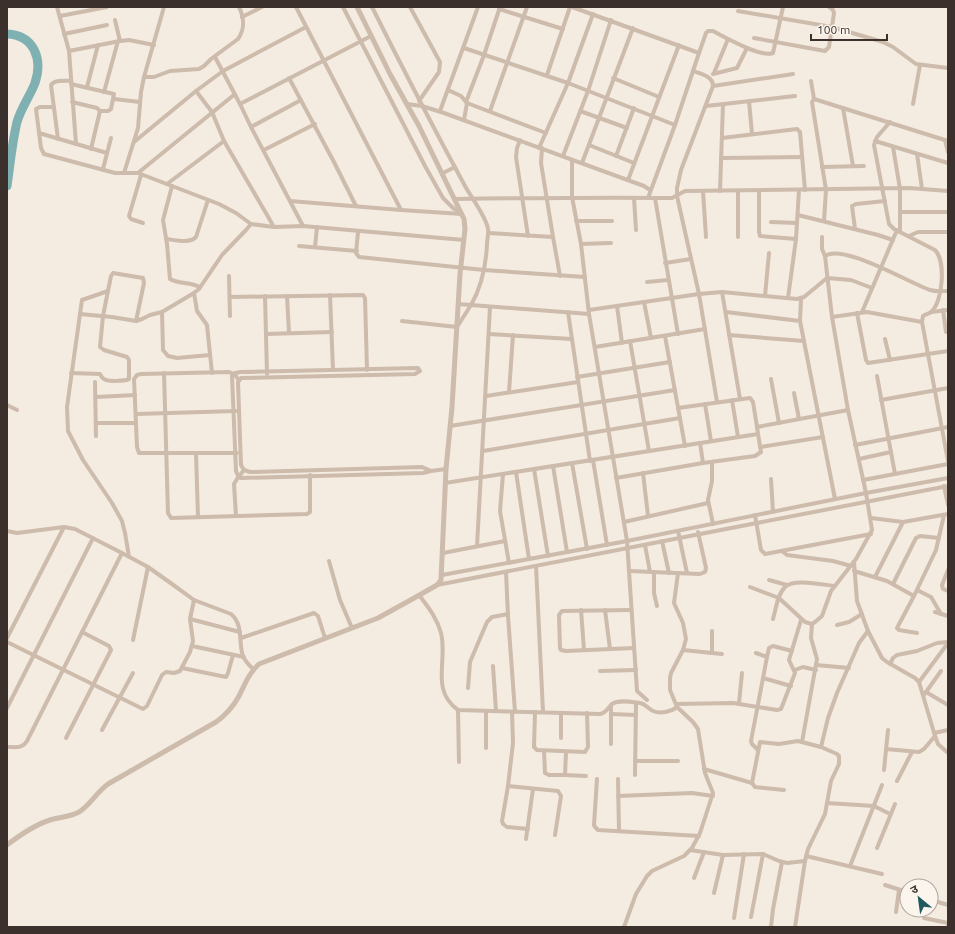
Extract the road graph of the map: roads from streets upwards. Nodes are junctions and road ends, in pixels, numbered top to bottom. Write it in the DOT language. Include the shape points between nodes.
graph roads {
  1 [pos="57,7"];
  2 [pos="77,7"];
  3 [pos="107,7"];
  4 [pos="164,7"];
  5 [pos="240,7"];
  6 [pos="262,7"];
  7 [pos="296,7"];
  8 [pos="343,7"];
  9 [pos="357,7"];
  10 [pos="372,7"];
  11 [pos="410,7"];
  12 [pos="473,7"];
  13 [pos="528,7"];
  14 [pos="571,7"];
  15 [pos="748,7"];
  16 [pos="783,7"];
  17 [pos="829,7"];
  18 [pos="95,8"];
  19 [pos="478,8"];
  20 [pos="500,8"];
  21 [pos="738,11"];
  22 [pos="747,12"];
  23 [pos="78,13"];
  24 [pos="592,14"];
  25 [pos="60,16"];
  26 [pos="242,17"];
  27 [pos="523,17"];
  28 [pos="781,18"];
  29 [pos="115,20"];
  30 [pos="610,20"];
  31 [pos="107,25"];
  32 [pos="306,27"];
  33 [pos="832,27"];
  34 [pos="632,28"];
  35 [pos="563,29"];
  36 [pos="64,34"];
  37 [pos="371,36"];
  38 [pos="754,38"];
  39 [pos="728,39"];
  40 [pos="119,41"];
  41 [pos="360,41"];
  42 [pos="776,42"];
  43 [pos="98,45"];
  44 [pos="154,45"];
  45 [pos="679,45"];
  46 [pos="464,48"];
  47 [pos="747,48"];
  48 [pos="69,51"];
  49 [pos="699,53"];
  50 [pos="484,55"];
  51 [pos="215,57"];
  52 [pos="323,60"];
  53 [pos="507,62"];
  54 [pos="920,65"];
  55 [pos="948,68"];
  56 [pos="223,71"];
  57 [pos="693,71"];
  58 [pos="714,73"];
  59 [pos="793,74"];
  60 [pos="546,75"];
  61 [pos="144,77"];
  62 [pos="288,78"];
  63 [pos="614,78"];
  64 [pos="710,78"];
  65 [pos="811,80"];
  66 [pos="71,82"];
  67 [pos="568,83"];
  68 [pos="713,86"];
  69 [pos="86,88"];
  70 [pos="448,90"];
  71 [pos="588,90"];
  72 [pos="196,91"];
  73 [pos="104,92"];
  74 [pos="235,94"];
  75 [pos="795,96"];
  76 [pos="659,97"];
  77 [pos="606,98"];
  78 [pos="114,99"];
  79 [pos="814,99"];
  80 [pos="301,100"];
  81 [pos="419,101"];
  82 [pos="749,101"];
  83 [pos="72,102"];
  84 [pos="140,102"];
  85 [pos="467,102"];
  86 [pos="240,104"];
  87 [pos="407,104"];
  88 [pos="723,104"];
  89 [pos="913,104"];
  90 [pos="422,106"];
  91 [pos="706,106"];
  92 [pos="54,107"];
  93 [pos="634,108"];
  94 [pos="843,108"];
  95 [pos="100,111"];
  96 [pos="440,111"];
  97 [pos="490,111"];
  98 [pos="580,111"];
  99 [pos="212,112"];
  100 [pos="652,116"];
  101 [pos="598,118"];
  102 [pos="464,120"];
  103 [pos="890,122"];
  104 [pos="315,124"];
  105 [pos="675,125"];
  106 [pos="251,127"];
  107 [pos="627,128"];
  108 [pos="39,133"];
  109 [pos="546,133"];
  110 [pos="752,134"];
  111 [pos="111,138"];
  112 [pos="722,138"];
  113 [pos="58,139"];
  114 [pos="520,140"];
  115 [pos="946,140"];
  116 [pos="224,141"];
  117 [pos="875,141"];
  118 [pos="134,142"];
  119 [pos="76,144"];
  120 [pos="589,145"];
  121 [pos="894,147"];
  122 [pos="541,148"];
  123 [pos="91,149"];
  124 [pos="264,150"];
  125 [pos="948,152"];
  126 [pos="107,153"];
  127 [pos="917,154"];
  128 [pos="562,156"];
  129 [pos="616,156"];
  130 [pos="802,157"];
  131 [pos="721,158"];
  132 [pos="572,160"];
  133 [pos="582,163"];
  134 [pos="634,163"];
  135 [pos="948,163"];
  136 [pos="853,166"];
  137 [pos="864,166"];
  138 [pos="455,167"];
  139 [pos="822,167"];
  140 [pos="103,170"];
  141 [pos="124,173"];
  142 [pos="443,173"];
  143 [pos="139,174"];
  144 [pos="628,180"];
  145 [pos="167,184"];
  146 [pos="172,186"];
  147 [pos="900,188"];
  148 [pos="882,189"];
  149 [pos="922,189"];
  150 [pos="650,190"];
  151 [pos="799,190"];
  152 [pos="805,190"];
  153 [pos="826,190"];
  154 [pos="703,191"];
  155 [pos="720,191"];
  156 [pos="738,191"];
  157 [pos="759,191"];
  158 [pos="948,191"];
  159 [pos="678,196"];
  160 [pos="572,197"];
  161 [pos="634,198"];
  162 [pos="648,198"];
  163 [pos="655,198"];
  164 [pos="456,199"];
  165 [pos="473,199"];
  166 [pos="522,199"];
  167 [pos="547,199"];
  168 [pos="208,200"];
  169 [pos="290,201"];
  170 [pos="885,201"];
  171 [pos="356,206"];
  172 [pos="401,210"];
  173 [pos="900,212"];
  174 [pos="948,212"];
  175 [pos="462,214"];
  176 [pos="798,215"];
  177 [pos="576,221"];
  178 [pos="612,221"];
  179 [pos="824,221"];
  180 [pos="771,222"];
  181 [pos="143,223"];
  182 [pos="797,223"];
  183 [pos="250,224"];
  184 [pos="274,226"];
  185 [pos="303,226"];
  186 [pos="317,228"];
  187 [pos="855,229"];
  188 [pos="636,230"];
  189 [pos="899,231"];
  190 [pos="358,232"];
  191 [pos="948,232"];
  192 [pos="488,233"];
  193 [pos="528,236"];
  194 [pos="909,236"];
  195 [pos="553,237"];
  196 [pos="706,237"];
  197 [pos="738,237"];
  198 [pos="822,237"];
  199 [pos="166,239"];
  200 [pos="796,239"];
  201 [pos="464,240"];
  202 [pos="893,240"];
  203 [pos="610,243"];
  204 [pos="582,244"];
  205 [pos="299,246"];
  206 [pos="315,247"];
  207 [pos="357,251"];
  208 [pos="769,253"];
  209 [pos="825,256"];
  210 [pos="691,259"];
  211 [pos="665,263"];
  212 [pos="461,267"];
  213 [pos="881,268"];
  214 [pos="484,270"];
  215 [pos="948,272"];
  216 [pos="943,273"];
  217 [pos="229,276"];
  218 [pos="560,276"];
  219 [pos="585,277"];
  220 [pos="827,278"];
  221 [pos="668,280"];
  222 [pos="648,282"];
  223 [pos="200,287"];
  224 [pos="872,288"];
  225 [pos="948,290"];
  226 [pos="108,291"];
  227 [pos="722,292"];
  228 [pos="940,292"];
  229 [pos="194,293"];
  230 [pos="699,294"];
  231 [pos="330,295"];
  232 [pos="265,296"];
  233 [pos="287,296"];
  234 [pos="765,296"];
  235 [pos="230,297"];
  236 [pos="672,298"];
  237 [pos="788,298"];
  238 [pos="801,299"];
  239 [pos="644,302"];
  240 [pos="458,304"];
  241 [pos="471,305"];
  242 [pos="616,306"];
  243 [pos="490,307"];
  244 [pos="946,310"];
  245 [pos="162,312"];
  246 [pos="568,312"];
  247 [pos="589,312"];
  248 [pos="726,312"];
  249 [pos="859,312"];
  250 [pos="931,312"];
  251 [pos="80,314"];
  252 [pos="103,316"];
  253 [pos="230,316"];
  254 [pos="832,317"];
  255 [pos="800,320"];
  256 [pos="136,321"];
  257 [pos="402,321"];
  258 [pos="922,322"];
  259 [pos="457,327"];
  260 [pos="705,330"];
  261 [pos="332,332"];
  262 [pos="946,332"];
  263 [pos="289,333"];
  264 [pos="266,334"];
  265 [pos="489,334"];
  266 [pos="678,334"];
  267 [pos="513,335"];
  268 [pos="729,335"];
  269 [pos="665,336"];
  270 [pos="651,338"];
  271 [pos="572,339"];
  272 [pos="885,339"];
  273 [pos="630,341"];
  274 [pos="804,341"];
  275 [pos="622,342"];
  276 [pos="595,347"];
  277 [pos="948,351"];
  278 [pos="929,354"];
  279 [pos="210,355"];
  280 [pos="890,360"];
  281 [pos="670,362"];
  282 [pos="367,368"];
  283 [pos="635,368"];
  284 [pos="333,369"];
  285 [pos="267,371"];
  286 [pos="72,373"];
  287 [pos="164,373"];
  288 [pos="212,373"];
  289 [pos="234,374"];
  290 [pos="599,374"];
  291 [pos="333,375"];
  292 [pos="367,375"];
  293 [pos="877,376"];
  294 [pos="267,377"];
  295 [pos="578,379"];
  296 [pos="771,379"];
  297 [pos="239,380"];
  298 [pos="95,382"];
  299 [pos="948,388"];
  300 [pos="675,390"];
  301 [pos="935,390"];
  302 [pos="509,392"];
  303 [pos="794,393"];
  304 [pos="135,395"];
  305 [pos="486,396"];
  306 [pos="640,396"];
  307 [pos="96,397"];
  308 [pos="740,399"];
  309 [pos="732,400"];
  310 [pos="881,400"];
  311 [pos="604,402"];
  312 [pos="717,402"];
  313 [pos="705,404"];
  314 [pos="7,405"];
  315 [pos="581,406"];
  316 [pos="678,408"];
  317 [pos="17,410"];
  318 [pos="848,410"];
  319 [pos="234,411"];
  320 [pos="165,412"];
  321 [pos="240,412"];
  322 [pos="136,414"];
  323 [pos="819,415"];
  324 [pos="680,418"];
  325 [pos="799,419"];
  326 [pos="485,421"];
  327 [pos="779,422"];
  328 [pos="96,423"];
  329 [pos="136,423"];
  330 [pos="644,424"];
  331 [pos="450,426"];
  332 [pos="757,427"];
  333 [pos="948,427"];
  334 [pos="942,428"];
  335 [pos="609,430"];
  336 [pos="586,434"];
  337 [pos="758,434"];
  338 [pos="96,436"];
  339 [pos="738,437"];
  340 [pos="823,437"];
  341 [pos="888,438"];
  342 [pos="710,442"];
  343 [pos="700,443"];
  344 [pos="856,445"];
  345 [pos="684,446"];
  346 [pos="761,447"];
  347 [pos="483,451"];
  348 [pos="649,451"];
  349 [pos="241,452"];
  350 [pos="891,452"];
  351 [pos="166,453"];
  352 [pos="196,453"];
  353 [pos="235,453"];
  354 [pos="613,457"];
  355 [pos="858,459"];
  356 [pos="591,460"];
  357 [pos="948,461"];
  358 [pos="712,462"];
  359 [pos="572,463"];
  360 [pos="703,463"];
  361 [pos="948,464"];
  362 [pos="553,466"];
  363 [pos="446,469"];
  364 [pos="534,469"];
  365 [pos="244,470"];
  366 [pos="310,471"];
  367 [pos="432,471"];
  368 [pos="516,472"];
  369 [pos="643,473"];
  370 [pos="503,474"];
  371 [pos="895,474"];
  372 [pos="238,476"];
  373 [pos="310,476"];
  374 [pos="482,478"];
  375 [pos="616,478"];
  376 [pos="948,478"];
  377 [pos="771,479"];
  378 [pos="863,480"];
  379 [pos="445,483"];
  380 [pos="946,486"];
  381 [pos="866,493"];
  382 [pos="843,497"];
  383 [pos="835,499"];
  384 [pos="867,501"];
  385 [pos="708,503"];
  386 [pos="948,505"];
  387 [pos="800,506"];
  388 [pos="844,506"];
  389 [pos="778,510"];
  390 [pos="773,512"];
  391 [pos="801,514"];
  392 [pos="755,515"];
  393 [pos="946,515"];
  394 [pos="236,516"];
  395 [pos="648,516"];
  396 [pos="198,517"];
  397 [pos="780,518"];
  398 [pos="871,518"];
  399 [pos="624,522"];
  400 [pos="756,522"];
  401 [pos="903,522"];
  402 [pos="713,524"];
  403 [pos="64,527"];
  404 [pos="697,527"];
  405 [pos="7,531"];
  406 [pos="678,531"];
  407 [pos="698,534"];
  408 [pos="871,534"];
  409 [pos="93,538"];
  410 [pos="679,538"];
  411 [pos="939,538"];
  412 [pos="505,541"];
  413 [pos="662,541"];
  414 [pos="627,542"];
  415 [pos="606,545"];
  416 [pos="645,545"];
  417 [pos="477,546"];
  418 [pos="627,548"];
  419 [pos="587,549"];
  420 [pos="781,551"];
  421 [pos="567,552"];
  422 [pos="122,553"];
  423 [pos="443,553"];
  424 [pos="129,556"];
  425 [pos="548,556"];
  426 [pos="529,559"];
  427 [pos="329,561"];
  428 [pos="854,562"];
  429 [pos="509,563"];
  430 [pos="536,566"];
  431 [pos="851,566"];
  432 [pos="148,567"];
  433 [pos="948,570"];
  434 [pos="628,571"];
  435 [pos="854,571"];
  436 [pos="506,572"];
  437 [pos="652,572"];
  438 [pos="669,573"];
  439 [pos="678,573"];
  440 [pos="687,573"];
  441 [pos="442,575"];
  442 [pos="875,577"];
  443 [pos="769,580"];
  444 [pos="893,584"];
  445 [pos="437,585"];
  446 [pos="787,585"];
  447 [pos="835,586"];
  448 [pos="750,587"];
  449 [pos="917,590"];
  450 [pos="948,591"];
  451 [pos="419,595"];
  452 [pos="914,596"];
  453 [pos="779,598"];
  454 [pos="194,600"];
  455 [pos="657,606"];
  456 [pos="581,610"];
  457 [pos="605,610"];
  458 [pos="631,610"];
  459 [pos="935,612"];
  460 [pos="508,614"];
  461 [pos="862,614"];
  462 [pos="941,614"];
  463 [pos="948,616"];
  464 [pos="190,619"];
  465 [pos="773,620"];
  466 [pos="801,620"];
  467 [pos="812,624"];
  468 [pos="837,625"];
  469 [pos="352,628"];
  470 [pos="712,631"];
  471 [pos="82,632"];
  472 [pos="240,632"];
  473 [pos="868,632"];
  474 [pos="917,633"];
  475 [pos="7,638"];
  476 [pos="241,638"];
  477 [pos="325,638"];
  478 [pos="133,640"];
  479 [pos="7,642"];
  480 [pos="948,643"];
  481 [pos="192,646"];
  482 [pos="634,648"];
  483 [pos="610,649"];
  484 [pos="584,650"];
  485 [pos="683,650"];
  486 [pos="792,651"];
  487 [pos="712,653"];
  488 [pos="756,653"];
  489 [pos="722,654"];
  490 [pos="233,655"];
  491 [pos="33,656"];
  492 [pos="244,657"];
  493 [pos="767,657"];
  494 [pos="890,664"];
  495 [pos="493,666"];
  496 [pos="816,667"];
  497 [pos="182,668"];
  498 [pos="849,668"];
  499 [pos="253,669"];
  500 [pos="63,670"];
  501 [pos="636,670"];
  502 [pos="795,670"];
  503 [pos="600,671"];
  504 [pos="941,671"];
  505 [pos="133,673"];
  506 [pos="742,673"];
  507 [pos="763,678"];
  508 [pos="919,682"];
  509 [pos="93,685"];
  510 [pos="790,686"];
  511 [pos="468,688"];
  512 [pos="925,694"];
  513 [pos="120,698"];
  514 [pos="647,700"];
  515 [pos="636,703"];
  516 [pos="739,703"];
  517 [pos="676,705"];
  518 [pos="948,705"];
  519 [pos="611,706"];
  520 [pos="758,707"];
  521 [pos="7,708"];
  522 [pos="458,710"];
  523 [pos="486,711"];
  524 [pos="496,711"];
  525 [pos="513,712"];
  526 [pos="535,712"];
  527 [pos="544,712"];
  528 [pos="560,713"];
  529 [pos="587,714"];
  530 [pos="611,714"];
  531 [pos="636,715"];
  532 [pos="102,730"];
  533 [pos="888,730"];
  534 [pos="948,730"];
  535 [pos="934,735"];
  536 [pos="66,738"];
  537 [pos="561,738"];
  538 [pos="802,742"];
  539 [pos="611,744"];
  540 [pos="821,746"];
  541 [pos="7,747"];
  542 [pos="486,748"];
  543 [pos="886,749"];
  544 [pos="758,750"];
  545 [pos="544,751"];
  546 [pos="566,752"];
  547 [pos="912,752"];
  548 [pos="948,753"];
  549 [pos="635,761"];
  550 [pos="678,761"];
  551 [pos="459,762"];
  552 [pos="704,769"];
  553 [pos="884,770"];
  554 [pos="565,775"];
  555 [pos="635,775"];
  556 [pos="586,776"];
  557 [pos="597,779"];
  558 [pos="618,779"];
  559 [pos="897,781"];
  560 [pos="752,783"];
  561 [pos="882,785"];
  562 [pos="508,786"];
  563 [pos="533,789"];
  564 [pos="784,790"];
  565 [pos="618,796"];
  566 [pos="713,796"];
  567 [pos="827,803"];
  568 [pos="895,804"];
  569 [pos="874,806"];
  570 [pos="890,814"];
  571 [pos="528,829"];
  572 [pos="619,831"];
  573 [pos="555,836"];
  574 [pos="699,836"];
  575 [pos="526,839"];
  576 [pos="7,845"];
  577 [pos="877,848"];
  578 [pos="690,850"];
  579 [pos="704,852"];
  580 [pos="744,854"];
  581 [pos="763,854"];
  582 [pos="723,855"];
  583 [pos="806,858"];
  584 [pos="782,862"];
  585 [pos="850,866"];
  586 [pos="882,874"];
  587 [pos="694,878"];
  588 [pos="885,885"];
  589 [pos="899,890"];
  590 [pos="714,893"];
  591 [pos="896,912"];
  592 [pos="751,917"];
  593 [pos="734,918"];
  594 [pos="924,918"];
  595 [pos="948,923"];
  596 [pos="624,927"];
  597 [pos="772,927"];
  598 [pos="795,927"];
  1 -- 25 [label="street"];
  2 -- 23 [label="street"];
  3 -- 18 [label="street"];
  4 -- 44 [label="street"];
  5 -- 26 [label="street"];
  6 -- 26 [label="street"];
  7 -- 32 [label="street"];
  8 -- 41 [label="street"];
  9 -- 37 [label="street"];
  10 -- 81 [label="street"];
  11 -- 81 [label="street" via="440,62 439,72"];
  12 -- 19 [label="street"];
  13 -- 27 [label="street"];
  14 -- 24 [label="street"];
  14 -- 35 [label="street"];
  15 -- 22 [label="street"];
  16 -- 28 [label="street"];
  17 -- 33 [label="street" via="834,13"];
  18 -- 23 [label="street"];
  19 -- 46 [label="street"];
  20 -- 27 [label="street"];
  20 -- 50 [label="street"];
  21 -- 22 [label="street"];
  22 -- 28 [label="street"];
  23 -- 25 [label="street"];
  24 -- 30 [label="street"];
  24 -- 67 [label="street"];
  25 -- 36 [label="street"];
  26 -- 51 [label="street" via="243,28 238,39"];
  27 -- 35 [label="street"];
  27 -- 53 [label="street"];
  28 -- 33 [label="street"];
  28 -- 42 [label="street"];
  29 -- 40 [label="street"];
  30 -- 34 [label="street"];
  30 -- 71 [label="street"];
  31 -- 36 [label="street"];
  32 -- 52 [label="street"];
  32 -- 56 [label="street"];
  33 -- 42 [label="street" via="829,47 825,51"];
  33 -- 54 [label="street" via="883,42"];
  34 -- 45 [label="street"];
  34 -- 63 [label="street"];
  35 -- 60 [label="street"];
  36 -- 48 [label="street"];
  37 -- 41 [label="street"];
  37 -- 87 [label="street"];
  38 -- 42 [label="street"];
  39 -- 47 [label="street"];
  39 -- 49 [label="street" via="708,31"];
  39 -- 58 [label="street"];
  40 -- 43 [label="street"];
  40 -- 44 [label="street" via="129,40"];
  40 -- 73 [label="street"];
  41 -- 52 [label="street"];
  41 -- 175 [label="street" via="443,198"];
  42 -- 47 [label="street" via="771,54"];
  43 -- 48 [label="street"];
  43 -- 69 [label="street"];
  44 -- 61 [label="street"];
  45 -- 49 [label="street"];
  45 -- 76 [label="street"];
  46 -- 50 [label="street"];
  46 -- 70 [label="street"];
  47 -- 58 [label="street" via="737,68"];
  48 -- 66 [label="street"];
  49 -- 57 [label="street"];
  50 -- 53 [label="street"];
  50 -- 85 [label="street"];
  51 -- 56 [label="street"];
  51 -- 61 [label="street" via="199,69 170,71 154,77"];
  52 -- 62 [label="street"];
  52 -- 172 [label="street"];
  53 -- 60 [label="street"];
  53 -- 97 [label="street"];
  54 -- 55 [label="street"];
  54 -- 89 [label="street"];
  56 -- 72 [label="street"];
  56 -- 74 [label="street"];
  57 -- 64 [label="street"];
  57 -- 105 [label="street"];
  58 -- 64 [label="street"];
  59 -- 68 [label="street"];
  60 -- 67 [label="street"];
  61 -- 84 [label="street"];
  62 -- 80 [label="street"];
  62 -- 86 [label="street"];
  63 -- 76 [label="street"];
  63 -- 77 [label="street"];
  64 -- 68 [label="street"];
  65 -- 79 [label="street"];
  66 -- 69 [label="street"];
  66 -- 83 [label="street"];
  66 -- 92 [label="street" via="53,82 51,85"];
  67 -- 71 [label="street"];
  67 -- 109 [label="street"];
  68 -- 91 [label="street"];
  69 -- 73 [label="street"];
  70 -- 85 [label="street"];
  70 -- 96 [label="street"];
  71 -- 77 [label="street"];
  71 -- 98 [label="street"];
  72 -- 99 [label="street"];
  72 -- 118 [label="street"];
  73 -- 78 [label="street" via="114,94"];
  74 -- 86 [label="street"];
  74 -- 99 [label="street"];
  75 -- 82 [label="street"];
  76 -- 100 [label="street"];
  77 -- 93 [label="street"];
  77 -- 101 [label="street"];
  78 -- 84 [label="street"];
  78 -- 95 [label="street" via="111,109"];
  79 -- 94 [label="street"];
  79 -- 139 [label="street" via="812,102"];
  80 -- 104 [label="street"];
  80 -- 106 [label="street"];
  81 -- 90 [label="street"];
  82 -- 88 [label="street"];
  82 -- 110 [label="street"];
  83 -- 95 [label="street"];
  83 -- 119 [label="street"];
  84 -- 118 [label="street"];
  85 -- 97 [label="street"];
  85 -- 102 [label="street"];
  86 -- 106 [label="street"];
  87 -- 90 [label="street"];
  87 -- 142 [label="street"];
  88 -- 91 [label="street"];
  88 -- 112 [label="street"];
  90 -- 96 [label="street"];
  90 -- 138 [label="street"];
  91 -- 159 [label="street" via="681,170 677,186"];
  92 -- 108 [label="street" via="40,106 36,110"];
  92 -- 113 [label="street"];
  93 -- 100 [label="street"];
  93 -- 107 [label="street"];
  94 -- 103 [label="street"];
  94 -- 136 [label="street"];
  95 -- 123 [label="street"];
  96 -- 102 [label="street"];
  97 -- 109 [label="street"];
  98 -- 101 [label="street"];
  98 -- 128 [label="street"];
  99 -- 116 [label="street"];
  99 -- 143 [label="street"];
  100 -- 105 [label="street"];
  100 -- 134 [label="street"];
  101 -- 107 [label="street"];
  101 -- 120 [label="street"];
  102 -- 114 [label="street"];
  103 -- 115 [label="street"];
  103 -- 117 [label="street"];
  104 -- 124 [label="street"];
  104 -- 171 [label="street"];
  105 -- 150 [label="street"];
  106 -- 124 [label="street"];
  107 -- 129 [label="street"];
  108 -- 113 [label="street"];
  108 -- 140 [label="street" via="44,154"];
  109 -- 122 [label="street"];
  110 -- 112 [label="street"];
  110 -- 130 [label="street" via="797,129 800,132"];
  111 -- 126 [label="street"];
  112 -- 131 [label="street"];
  113 -- 119 [label="street"];
  114 -- 122 [label="street"];
  114 -- 166 [label="street" via="516,157"];
  115 -- 125 [label="street"];
  116 -- 145 [label="street"];
  116 -- 184 [label="street"];
  117 -- 121 [label="street"];
  117 -- 148 [label="street" via="874,150"];
  118 -- 141 [label="street"];
  119 -- 123 [label="street"];
  120 -- 129 [label="street"];
  120 -- 133 [label="street"];
  121 -- 127 [label="street"];
  121 -- 147 [label="street"];
  122 -- 128 [label="street"];
  122 -- 167 [label="street"];
  123 -- 126 [label="street"];
  124 -- 169 [label="street"];
  126 -- 140 [label="street"];
  127 -- 135 [label="street"];
  127 -- 149 [label="street"];
  128 -- 132 [label="street"];
  129 -- 134 [label="street"];
  130 -- 131 [label="street"];
  130 -- 152 [label="street"];
  131 -- 155 [label="street"];
  132 -- 133 [label="street"];
  132 -- 160 [label="street"];
  133 -- 144 [label="street"];
  134 -- 144 [label="street"];
  136 -- 137 [label="street"];
  136 -- 139 [label="street"];
  138 -- 142 [label="street"];
  138 -- 165 [label="street"];
  139 -- 153 [label="street"];
  140 -- 141 [label="street"];
  141 -- 143 [label="street"];
  142 -- 164 [label="street"];
  143 -- 145 [label="street"];
  143 -- 181 [label="street" via="129,216"];
  144 -- 150 [label="street"];
  145 -- 146 [label="street"];
  146 -- 168 [label="street"];
  146 -- 199 [label="street" via="163,217"];
  147 -- 148 [label="street"];
  147 -- 149 [label="street"];
  147 -- 173 [label="street"];
  148 -- 153 [label="street"];
  148 -- 170 [label="street"];
  149 -- 158 [label="street"];
  150 -- 162 [label="street"];
  151 -- 152 [label="street"];
  151 -- 157 [label="street"];
  151 -- 176 [label="street"];
  152 -- 153 [label="street"];
  153 -- 179 [label="street"];
  154 -- 155 [label="street"];
  154 -- 159 [label="street" via="682,192"];
  154 -- 196 [label="street"];
  155 -- 156 [label="street"];
  156 -- 157 [label="street"];
  156 -- 197 [label="street"];
  157 -- 200 [label="street" via="760,236"];
  159 -- 163 [label="street"];
  159 -- 210 [label="street"];
  160 -- 161 [label="street"];
  160 -- 167 [label="street"];
  160 -- 177 [label="street"];
  161 -- 162 [label="street"];
  161 -- 188 [label="street"];
  162 -- 163 [label="street"];
  163 -- 211 [label="street"];
  164 -- 165 [label="street"];
  164 -- 175 [label="street"];
  165 -- 166 [label="street"];
  165 -- 192 [label="street" via="485,220"];
  166 -- 167 [label="street"];
  166 -- 193 [label="street"];
  167 -- 195 [label="street"];
  168 -- 183 [label="street" via="236,213"];
  168 -- 199 [label="street" via="194,239"];
  169 -- 171 [label="street"];
  169 -- 185 [label="street"];
  170 -- 187 [label="street" via="852,206"];
  170 -- 189 [label="street" via="889,224"];
  171 -- 172 [label="street"];
  172 -- 175 [label="street"];
  173 -- 174 [label="street"];
  173 -- 189 [label="street"];
  175 -- 201 [label="street" via="465,224"];
  176 -- 179 [label="street"];
  176 -- 182 [label="street"];
  177 -- 178 [label="street"];
  177 -- 204 [label="street"];
  179 -- 187 [label="street"];
  180 -- 182 [label="street"];
  182 -- 200 [label="street"];
  183 -- 184 [label="street"];
  183 -- 223 [label="street" via="222,255"];
  184 -- 185 [label="street"];
  185 -- 186 [label="street"];
  186 -- 190 [label="street"];
  186 -- 206 [label="street"];
  187 -- 202 [label="street"];
  189 -- 194 [label="street"];
  189 -- 202 [label="street"];
  190 -- 201 [label="street"];
  190 -- 207 [label="street"];
  191 -- 194 [label="street" via="918,232"];
  192 -- 193 [label="street"];
  192 -- 214 [label="street"];
  193 -- 195 [label="street"];
  194 -- 216 [label="street" via="938,252"];
  195 -- 218 [label="street"];
  198 -- 209 [label="street"];
  199 -- 223 [label="street" via="170,279"];
  200 -- 237 [label="street"];
  201 -- 212 [label="street"];
  202 -- 213 [label="street"];
  203 -- 204 [label="street"];
  204 -- 219 [label="street"];
  205 -- 206 [label="street"];
  206 -- 207 [label="street"];
  207 -- 212 [label="street" via="359,257"];
  208 -- 234 [label="street"];
  209 -- 213 [label="street" via="848,255"];
  209 -- 220 [label="street"];
  210 -- 211 [label="street"];
  210 -- 230 [label="street"];
  211 -- 221 [label="street"];
  212 -- 214 [label="street"];
  212 -- 240 [label="street"];
  213 -- 224 [label="street"];
  213 -- 228 [label="street" via="929,290"];
  214 -- 218 [label="street"];
  214 -- 241 [label="street"];
  215 -- 216 [label="street"];
  216 -- 228 [label="street"];
  217 -- 235 [label="street"];
  218 -- 219 [label="street"];
  219 -- 247 [label="street"];
  220 -- 224 [label="street" via="851,280"];
  220 -- 238 [label="street"];
  220 -- 254 [label="street"];
  221 -- 222 [label="street"];
  221 -- 236 [label="street"];
  223 -- 229 [label="street"];
  224 -- 249 [label="street"];
  225 -- 228 [label="street"];
  226 -- 251 [label="street" via="82,300"];
  226 -- 252 [label="street"];
  226 -- 256 [label="street" via="113,273 143,278"];
  227 -- 230 [label="street"];
  227 -- 234 [label="street"];
  227 -- 248 [label="street"];
  228 -- 250 [label="street"];
  229 -- 245 [label="street"];
  229 -- 279 [label="street" via="198,311 207,325"];
  230 -- 236 [label="street"];
  230 -- 260 [label="street"];
  231 -- 233 [label="street"];
  231 -- 261 [label="street"];
  231 -- 282 [label="street" via="365,296"];
  232 -- 233 [label="street"];
  232 -- 235 [label="street"];
  232 -- 264 [label="street"];
  233 -- 263 [label="street"];
  234 -- 237 [label="street"];
  235 -- 253 [label="street"];
  236 -- 239 [label="street"];
  236 -- 266 [label="street"];
  237 -- 238 [label="street"];
  238 -- 255 [label="street"];
  239 -- 242 [label="street"];
  239 -- 270 [label="street"];
  240 -- 241 [label="street"];
  240 -- 259 [label="street"];
  241 -- 243 [label="street"];
  241 -- 259 [label="street"];
  242 -- 247 [label="street"];
  242 -- 275 [label="street"];
  243 -- 246 [label="street"];
  243 -- 265 [label="street"];
  244 -- 250 [label="street"];
  244 -- 262 [label="street"];
  245 -- 256 [label="street"];
  245 -- 279 [label="street" via="163,350 166,355 177,358"];
  246 -- 247 [label="street"];
  246 -- 271 [label="street"];
  247 -- 276 [label="street"];
  248 -- 255 [label="street"];
  248 -- 268 [label="street"];
  249 -- 254 [label="street"];
  249 -- 258 [label="street"];
  249 -- 280 [label="street" via="866,362"];
  250 -- 258 [label="street" via="923,316"];
  251 -- 252 [label="street"];
  251 -- 286 [label="street"];
  252 -- 256 [label="street"];
  252 -- 286 [label="street" via="100,347 127,357 129,379 106,380 100,374"];
  254 -- 318 [label="street"];
  255 -- 274 [label="street"];
  257 -- 259 [label="street"];
  258 -- 278 [label="street"];
  259 -- 331 [label="street"];
  260 -- 266 [label="street"];
  260 -- 312 [label="street"];
  261 -- 263 [label="street"];
  261 -- 284 [label="street"];
  263 -- 264 [label="street"];
  264 -- 285 [label="street"];
  265 -- 267 [label="street"];
  265 -- 305 [label="street"];
  266 -- 269 [label="street"];
  267 -- 271 [label="street"];
  267 -- 302 [label="street"];
  268 -- 274 [label="street"];
  268 -- 308 [label="street"];
  269 -- 270 [label="street"];
  269 -- 281 [label="street"];
  270 -- 273 [label="street"];
  271 -- 295 [label="street"];
  272 -- 280 [label="street"];
  273 -- 275 [label="street"];
  273 -- 283 [label="street"];
  274 -- 323 [label="street"];
  275 -- 276 [label="street"];
  276 -- 290 [label="street"];
  277 -- 278 [label="street"];
  278 -- 280 [label="street"];
  278 -- 301 [label="street"];
  279 -- 288 [label="street"];
  281 -- 283 [label="street"];
  281 -- 300 [label="street"];
  282 -- 284 [label="street"];
  282 -- 292 [label="street"];
  282 -- 292 [label="street" via="416,367 420,371 415,374"];
  283 -- 290 [label="street"];
  283 -- 306 [label="street"];
  284 -- 285 [label="street"];
  284 -- 291 [label="street"];
  285 -- 289 [label="street"];
  285 -- 294 [label="street"];
  286 -- 424 [label="street" via="67,407 68,431 83,460 122,521"];
  287 -- 288 [label="street"];
  287 -- 304 [label="street" via="137,374 134,379"];
  287 -- 320 [label="street"];
  288 -- 289 [label="street"];
  289 -- 297 [label="street"];
  289 -- 319 [label="street"];
  290 -- 295 [label="street"];
  290 -- 311 [label="street"];
  291 -- 292 [label="street"];
  291 -- 294 [label="street"];
  293 -- 310 [label="street"];
  294 -- 297 [label="street"];
  295 -- 302 [label="street"];
  295 -- 315 [label="street"];
  296 -- 327 [label="street"];
  297 -- 321 [label="street"];
  298 -- 307 [label="street"];
  299 -- 301 [label="street"];
  300 -- 306 [label="street"];
  300 -- 316 [label="street"];
  301 -- 310 [label="street"];
  301 -- 334 [label="street"];
  302 -- 305 [label="street"];
  303 -- 325 [label="street"];
  304 -- 307 [label="street"];
  304 -- 322 [label="street"];
  305 -- 326 [label="street"];
  306 -- 311 [label="street"];
  306 -- 330 [label="street"];
  307 -- 328 [label="street"];
  308 -- 309 [label="street"];
  308 -- 332 [label="street" via="752,399"];
  309 -- 312 [label="street"];
  309 -- 339 [label="street"];
  310 -- 341 [label="street"];
  311 -- 315 [label="street"];
  311 -- 335 [label="street"];
  312 -- 313 [label="street"];
  313 -- 316 [label="street"];
  313 -- 342 [label="street"];
  314 -- 317 [label="street"];
  315 -- 326 [label="street"];
  315 -- 336 [label="street"];
  316 -- 324 [label="street"];
  318 -- 323 [label="street"];
  318 -- 344 [label="street"];
  319 -- 320 [label="street"];
  319 -- 321 [label="street"];
  319 -- 353 [label="street"];
  320 -- 322 [label="street"];
  320 -- 351 [label="street"];
  321 -- 349 [label="street"];
  322 -- 329 [label="street"];
  323 -- 325 [label="street"];
  323 -- 340 [label="street"];
  324 -- 330 [label="street"];
  324 -- 345 [label="street"];
  325 -- 327 [label="street"];
  326 -- 331 [label="street"];
  326 -- 347 [label="street"];
  327 -- 332 [label="street"];
  328 -- 329 [label="street"];
  328 -- 338 [label="street"];
  329 -- 351 [label="street" via="139,454"];
  330 -- 335 [label="street"];
  330 -- 348 [label="street"];
  331 -- 363 [label="street"];
  332 -- 337 [label="street"];
  333 -- 334 [label="street"];
  334 -- 341 [label="street"];
  334 -- 357 [label="street"];
  335 -- 336 [label="street"];
  335 -- 354 [label="street"];
  336 -- 347 [label="street"];
  336 -- 356 [label="street"];
  337 -- 339 [label="street"];
  337 -- 346 [label="street"];
  339 -- 342 [label="street"];
  340 -- 346 [label="street"];
  340 -- 383 [label="street"];
  341 -- 344 [label="street"];
  341 -- 350 [label="street"];
  342 -- 343 [label="street"];
  343 -- 345 [label="street"];
  343 -- 360 [label="street"];
  344 -- 355 [label="street"];
  345 -- 348 [label="street"];
  346 -- 358 [label="street" via="761,452 756,456"];
  347 -- 374 [label="street"];
  348 -- 354 [label="street"];
  349 -- 353 [label="street"];
  349 -- 365 [label="street" via="241,465"];
  350 -- 355 [label="street"];
  350 -- 371 [label="street"];
  351 -- 352 [label="street"];
  351 -- 396 [label="street" via="169,516"];
  352 -- 353 [label="street"];
  352 -- 396 [label="street"];
  353 -- 372 [label="street"];
  354 -- 356 [label="street"];
  354 -- 375 [label="street"];
  355 -- 378 [label="street"];
  356 -- 359 [label="street"];
  356 -- 415 [label="street"];
  358 -- 360 [label="street"];
  358 -- 385 [label="street"];
  359 -- 362 [label="street"];
  359 -- 419 [label="street"];
  360 -- 369 [label="street"];
  361 -- 371 [label="street"];
  362 -- 364 [label="street"];
  362 -- 421 [label="street"];
  363 -- 367 [label="street"];
  363 -- 379 [label="street"];
  364 -- 368 [label="street"];
  364 -- 425 [label="street"];
  365 -- 366 [label="street"];
  365 -- 372 [label="street"];
  366 -- 367 [label="street" via="422,468"];
  366 -- 373 [label="street"];
  367 -- 373 [label="street"];
  368 -- 370 [label="street"];
  368 -- 426 [label="street"];
  369 -- 375 [label="street"];
  369 -- 395 [label="street"];
  370 -- 374 [label="street"];
  370 -- 412 [label="street" via="500,511"];
  371 -- 378 [label="street"];
  372 -- 373 [label="street"];
  372 -- 394 [label="street" via="234,484"];
  373 -- 394 [label="street" via="310,512 307,514"];
  374 -- 379 [label="street"];
  374 -- 417 [label="street"];
  375 -- 399 [label="street"];
  376 -- 381 [label="street"];
  377 -- 390 [label="street"];
  378 -- 381 [label="street"];
  379 -- 423 [label="street"];
  380 -- 384 [label="street"];
  380 -- 386 [label="street"];
  381 -- 382 [label="street"];
  381 -- 384 [label="street"];
  382 -- 383 [label="street"];
  382 -- 388 [label="street"];
  383 -- 387 [label="street"];
  384 -- 388 [label="street"];
  384 -- 398 [label="street"];
  385 -- 395 [label="street"];
  385 -- 402 [label="street"];
  387 -- 389 [label="street"];
  387 -- 391 [label="street"];
  388 -- 391 [label="street"];
  389 -- 390 [label="street"];
  389 -- 397 [label="street"];
  390 -- 392 [label="street"];
  391 -- 397 [label="street"];
  392 -- 400 [label="street"];
  392 -- 402 [label="street"];
  393 -- 401 [label="street"];
  393 -- 411 [label="street"];
  394 -- 396 [label="street"];
  395 -- 399 [label="street"];
  397 -- 400 [label="street"];
  398 -- 401 [label="street"];
  398 -- 408 [label="street"];
  399 -- 414 [label="street"];
  400 -- 407 [label="street"];
  400 -- 420 [label="street" via="762,553"];
  401 -- 442 [label="street"];
  402 -- 404 [label="street"];
  403 -- 405 [label="street" via="18,533"];
  403 -- 409 [label="street" via="76,529"];
  403 -- 475 [label="street"];
  404 -- 406 [label="street"];
  404 -- 407 [label="street"];
  406 -- 410 [label="street"];
  406 -- 414 [label="street"];
  407 -- 410 [label="street"];
  407 -- 440 [label="street" via="706,570 700,574"];
  408 -- 420 [label="street"];
  408 -- 428 [label="street"];
  409 -- 422 [label="street"];
  409 -- 491 [label="street"];
  410 -- 413 [label="street"];
  410 -- 440 [label="street"];
  411 -- 444 [label="street" via="916,538"];
  411 -- 449 [label="street" via="934,555"];
  412 -- 417 [label="street"];
  412 -- 429 [label="street"];
  413 -- 416 [label="street"];
  413 -- 438 [label="street"];
  414 -- 415 [label="street"];
  414 -- 418 [label="street"];
  415 -- 419 [label="street"];
  416 -- 418 [label="street"];
  416 -- 437 [label="street"];
  417 -- 423 [label="street"];
  418 -- 430 [label="street"];
  418 -- 434 [label="street"];
  419 -- 421 [label="street"];
  420 -- 431 [label="street" via="787,555"];
  421 -- 425 [label="street"];
  422 -- 424 [label="street"];
  422 -- 471 [label="street"];
  423 -- 441 [label="street"];
  424 -- 432 [label="street"];
  425 -- 426 [label="street"];
  426 -- 429 [label="street"];
  427 -- 469 [label="street" via="340,600"];
  428 -- 431 [label="street"];
  428 -- 435 [label="street"];
  429 -- 441 [label="street"];
  430 -- 436 [label="street"];
  430 -- 527 [label="street"];
  431 -- 447 [label="street"];
  432 -- 454 [label="street"];
  432 -- 478 [label="street"];
  433 -- 450 [label="street" via="942,585 943,589"];
  434 -- 437 [label="street"];
  434 -- 458 [label="street"];
  435 -- 442 [label="street"];
  435 -- 461 [label="street" via="856,594"];
  436 -- 445 [label="street"];
  436 -- 460 [label="street"];
  437 -- 438 [label="street"];
  437 -- 455 [label="street"];
  438 -- 439 [label="street"];
  439 -- 440 [label="street"];
  439 -- 485 [label="street" via="674,603 682,618 686,635"];
  441 -- 445 [label="street"];
  442 -- 444 [label="street"];
  443 -- 446 [label="street"];
  444 -- 452 [label="street"];
  445 -- 451 [label="street"];
  446 -- 447 [label="street" via="795,582"];
  446 -- 453 [label="street"];
  447 -- 467 [label="street" via="822,616"];
  448 -- 453 [label="street"];
  449 -- 452 [label="street"];
  449 -- 462 [label="street" via="931,597"];
  451 -- 469 [label="street" via="378,618"];
  451 -- 522 [label="street" via="441,633 442,685 448,701"];
  452 -- 474 [label="street" via="896,628"];
  453 -- 465 [label="street"];
  453 -- 466 [label="street"];
  454 -- 464 [label="street"];
  454 -- 472 [label="street" via="231,614 238,621"];
  456 -- 457 [label="street"];
  456 -- 484 [label="street"];
  456 -- 484 [label="street" via="560,612 560,648 563,651"];
  457 -- 458 [label="street"];
  457 -- 483 [label="street"];
  458 -- 482 [label="street"];
  459 -- 462 [label="street"];
  460 -- 511 [label="street" via="492,617 487,622 470,662"];
  460 -- 525 [label="street"];
  461 -- 468 [label="street" via="849,622"];
  461 -- 473 [label="street"];
  462 -- 463 [label="street"];
  464 -- 472 [label="street"];
  464 -- 481 [label="street"];
  466 -- 467 [label="street"];
  466 -- 486 [label="street"];
  467 -- 496 [label="street" via="811,638 817,656"];
  469 -- 477 [label="street"];
  470 -- 487 [label="street"];
  471 -- 500 [label="street"];
  471 -- 509 [label="street" via="111,648"];
  472 -- 476 [label="street"];
  473 -- 494 [label="street" via="882,658"];
  473 -- 498 [label="street" via="859,643"];
  476 -- 477 [label="street" via="314,613 318,616"];
  476 -- 492 [label="street"];
  477 -- 499 [label="street" via="259,664"];
  479 -- 491 [label="street"];
  480 -- 494 [label="street" via="937,643 897,655"];
  480 -- 508 [label="street"];
  481 -- 490 [label="street"];
  481 -- 497 [label="street"];
  482 -- 483 [label="street"];
  482 -- 501 [label="street"];
  483 -- 484 [label="street"];
  485 -- 487 [label="street"];
  485 -- 517 [label="street" via="670,678 670,690"];
  486 -- 493 [label="street" via="773,646 769,648"];
  486 -- 502 [label="street" via="789,663"];
  487 -- 489 [label="street"];
  488 -- 493 [label="street"];
  490 -- 492 [label="street"];
  490 -- 497 [label="street" via="226,677"];
  491 -- 500 [label="street"];
  491 -- 521 [label="street"];
  492 -- 499 [label="street"];
  493 -- 507 [label="street"];
  494 -- 508 [label="street"];
  495 -- 524 [label="street"];
  496 -- 498 [label="street"];
  496 -- 502 [label="street"];
  496 -- 538 [label="street"];
  497 -- 513 [label="street" via="176,673 164,673 143,710"];
  498 -- 540 [label="street" via="833,704"];
  499 -- 576 [label="street" via="230,709 216,722 108,784 81,811 38,825"];
  500 -- 509 [label="street"];
  500 -- 541 [label="street" via="25,744"];
  501 -- 503 [label="street"];
  501 -- 514 [label="street" via="637,691"];
  502 -- 510 [label="street"];
  504 -- 512 [label="street"];
  505 -- 513 [label="street"];
  506 -- 516 [label="street"];
  507 -- 510 [label="street"];
  507 -- 520 [label="street"];
  508 -- 512 [label="street"];
  509 -- 513 [label="street"];
  509 -- 536 [label="street"];
  510 -- 520 [label="street" via="781,709"];
  512 -- 518 [label="street"];
  512 -- 535 [label="street"];
  513 -- 532 [label="street"];
  515 -- 517 [label="street" via="660,712 671,710"];
  515 -- 519 [label="street" via="615,702"];
  515 -- 531 [label="street"];
  516 -- 517 [label="street"];
  516 -- 520 [label="street"];
  517 -- 552 [label="street" via="698,730"];
  519 -- 529 [label="street" via="603,713"];
  519 -- 530 [label="street"];
  520 -- 544 [label="street" via="751,740"];
  522 -- 523 [label="street"];
  522 -- 551 [label="street"];
  523 -- 524 [label="street"];
  523 -- 542 [label="street"];
  524 -- 525 [label="street"];
  525 -- 526 [label="street"];
  525 -- 562 [label="street" via="513,743"];
  526 -- 527 [label="street"];
  526 -- 545 [label="street" via="534,747"];
  527 -- 528 [label="street"];
  528 -- 529 [label="street"];
  528 -- 537 [label="street"];
  529 -- 546 [label="street" via="587,750"];
  530 -- 531 [label="street"];
  530 -- 539 [label="street"];
  531 -- 549 [label="street"];
  533 -- 543 [label="street"];
  534 -- 535 [label="street"];
  535 -- 547 [label="street" via="922,751"];
  535 -- 548 [label="street" via="938,744"];
  538 -- 540 [label="street"];
  538 -- 544 [label="street" via="775,744 762,741"];
  540 -- 567 [label="street" via="837,754 839,759"];
  543 -- 547 [label="street"];
  543 -- 553 [label="street"];
  544 -- 560 [label="street"];
  545 -- 546 [label="street"];
  545 -- 554 [label="street" via="545,773"];
  546 -- 554 [label="street"];
  547 -- 559 [label="street"];
  549 -- 550 [label="street"];
  549 -- 555 [label="street"];
  552 -- 560 [label="street"];
  552 -- 566 [label="street" via="713,789"];
  554 -- 556 [label="street"];
  557 -- 572 [label="street" via="595,827 598,830"];
  558 -- 565 [label="street"];
  560 -- 564 [label="street" via="755,787"];
  561 -- 569 [label="street"];
  562 -- 563 [label="street"];
  562 -- 571 [label="street" via="503,824 507,827"];
  563 -- 571 [label="street"];
  563 -- 573 [label="street" via="556,790 560,794"];
  565 -- 566 [label="street" via="692,793"];
  565 -- 572 [label="street"];
  566 -- 574 [label="street"];
  567 -- 569 [label="street"];
  567 -- 583 [label="street" via="825,814"];
  568 -- 570 [label="street"];
  569 -- 570 [label="street"];
  569 -- 585 [label="street"];
  570 -- 577 [label="street"];
  571 -- 575 [label="street"];
  572 -- 574 [label="street"];
  574 -- 578 [label="street"];
  578 -- 579 [label="street"];
  578 -- 596 [label="street" via="684,856 647,876 636,894"];
  579 -- 582 [label="street"];
  579 -- 587 [label="street"];
  580 -- 581 [label="street"];
  580 -- 582 [label="street"];
  580 -- 593 [label="street"];
  581 -- 584 [label="street"];
  581 -- 592 [label="street"];
  582 -- 590 [label="street"];
  583 -- 584 [label="street" via="792,863"];
  583 -- 585 [label="street"];
  583 -- 598 [label="street"];
  584 -- 597 [label="street"];
  585 -- 586 [label="street"];
  588 -- 589 [label="street"];
  589 -- 591 [label="street"];
  594 -- 595 [label="street"];
}
